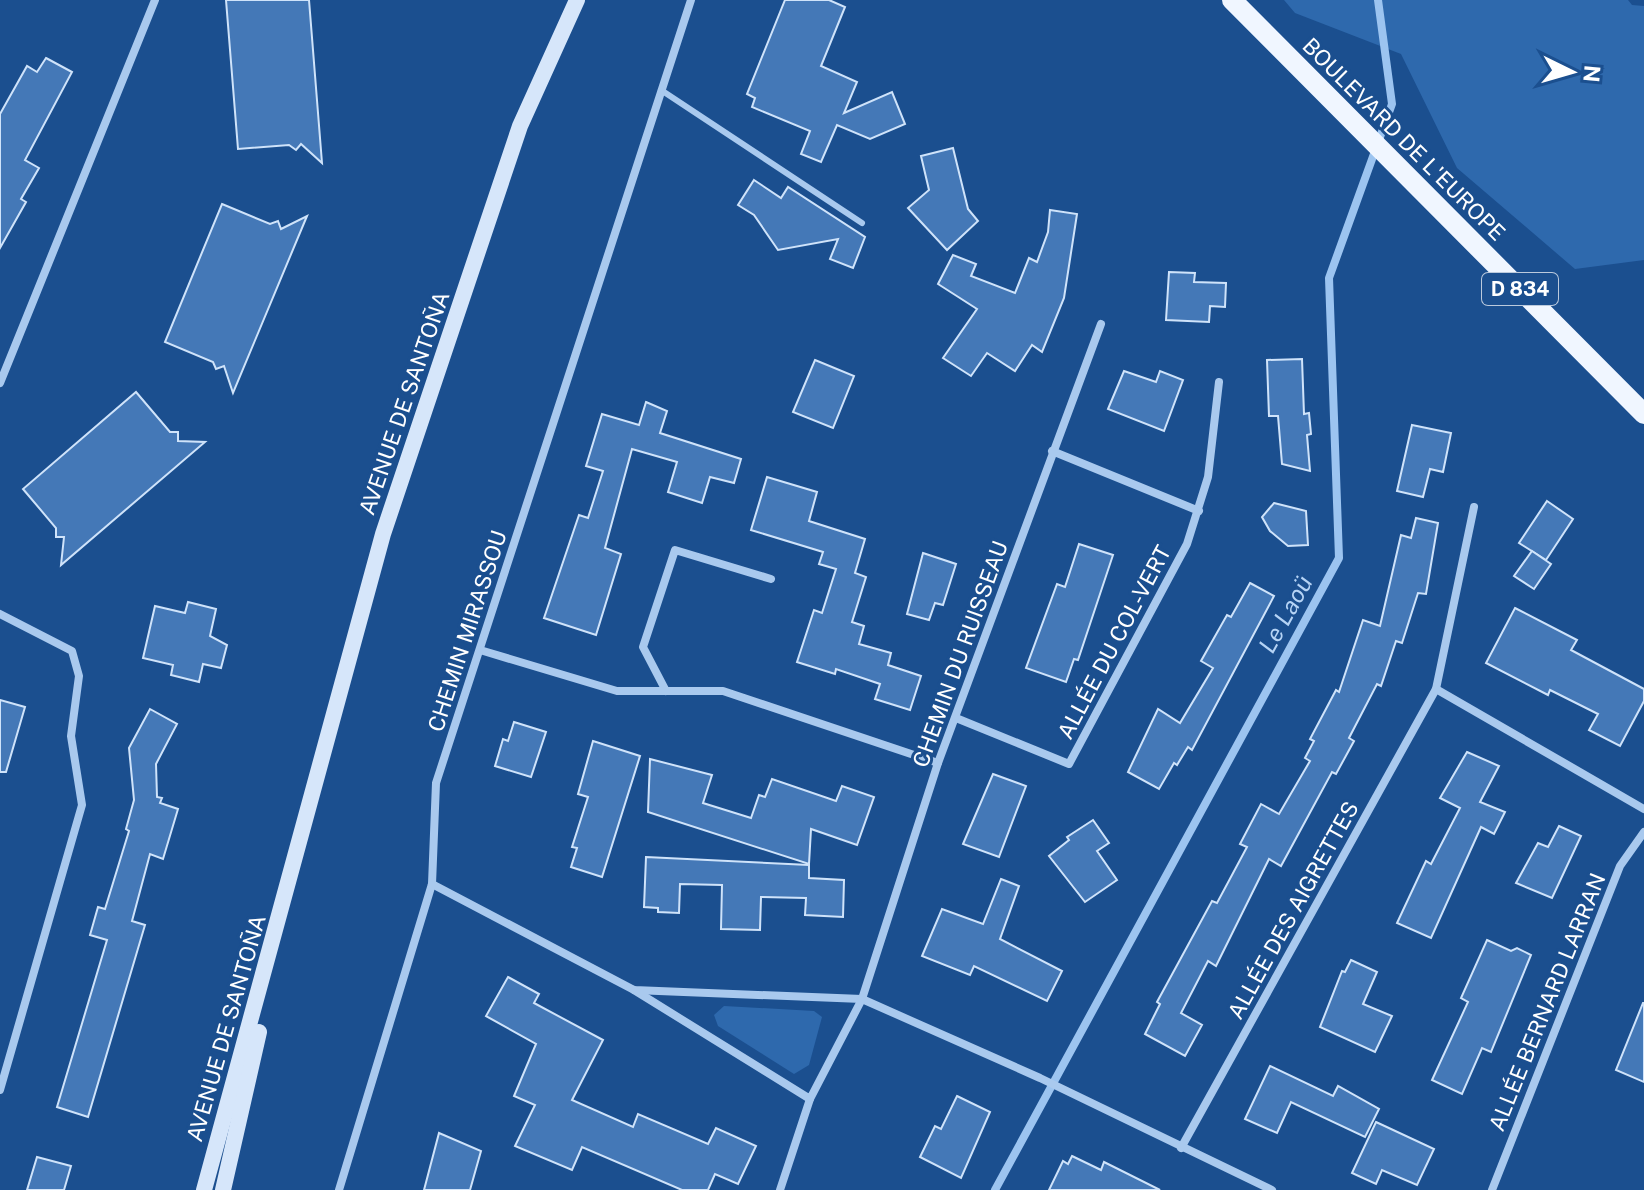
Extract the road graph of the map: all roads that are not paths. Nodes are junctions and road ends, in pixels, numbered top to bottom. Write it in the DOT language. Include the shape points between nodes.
graph roads {
  1 [pos="155,0"];
  2 [pos="577,0"];
  3 [pos="691,0"];
  4 [pos="1232,0"];
  5 [pos="661,90"];
  6 [pos="862,223"];
  7 [pos="1101,324"];
  8 [pos="1219,382"];
  9 [pos="0,383"];
  10 [pos="1644,414"];
  11 [pos="1052,451"];
  12 [pos="1474,507"];
  13 [pos="1199,511"];
  14 [pos="771,579"];
  15 [pos="0,614"];
  16 [pos="480,650"];
  17 [pos="1436,689"];
  18 [pos="666,691"];
  19 [pos="956,718"];
  20 [pos="938,763"];
  21 [pos="1644,809"];
  22 [pos="304,832"];
  23 [pos="1644,832"];
  24 [pos="432,884"];
  25 [pos="634,990"];
  26 [pos="862,999"];
  27 [pos="0,1090"];
  28 [pos="810,1099"];
  29 [pos="1181,1148"];
  30 [pos="204,1190"];
  31 [pos="223,1190"];
  32 [pos="339,1190"];
  33 [pos="780,1190"];
  34 [pos="1272,1190"];
  35 [pos="1492,1190"];
  1 -- 9 [label="street"];
  2 -- 22 [label="main road, AVENUE DE SANTOÑA" via="520,126 383,534"];
  3 -- 5 [label="street, CHEMIN MIRASSOU"];
  4 -- 10 [label="main road, BOULEVARD DE L'EUROPE / D 834"];
  5 -- 6 [label="lane"];
  5 -- 16 [label="street, CHEMIN MIRASSOU"];
  7 -- 11 [label="street, CHEMIN DU RUISSEAU"];
  8 -- 13 [label="street, ALLÉE DU COL-VERT"];
  11 -- 13 [label="street"];
  11 -- 19 [label="street, CHEMIN DU RUISSEAU"];
  12 -- 17 [label="street, ALLÉE DES AIGRETTES"];
  13 -- 19 [label="street, ALLÉE DU COL-VERT" via="1187,544 1069,764"];
  14 -- 18 [label="street" via="675,550 643,647"];
  15 -- 27 [label="street" via="72,651 79,676 71,736 82,805"];
  16 -- 18 [label="street" via="617,691"];
  16 -- 24 [label="street, CHEMIN MIRASSOU" via="436,783"];
  17 -- 21 [label="street"];
  17 -- 29 [label="street, ALLÉE DES AIGRETTES"];
  18 -- 20 [label="street" via="723,691"];
  19 -- 20 [label="street, CHEMIN DU RUISSEAU"];
  20 -- 26 [label="street, CHEMIN DU RUISSEAU"];
  22 -- 30 [label="main road, AVENUE DE SANTOÑA"];
  22 -- 31 [label="main road, AVENUE DE SANTOÑA"];
  23 -- 35 [label="street, ALLÉE BERNARD LARRAN" via="1620,866"];
  24 -- 25 [label="street"];
  24 -- 32 [label="street, CHEMIN MIRASSOU"];
  25 -- 26 [label="street"];
  25 -- 28 [label="street"];
  26 -- 28 [label="street, CHEMIN DU RUISSEAU"];
  26 -- 29 [label="street"];
  28 -- 33 [label="street, CHEMIN DU RUISSEAU"];
  29 -- 34 [label="street"];
}
